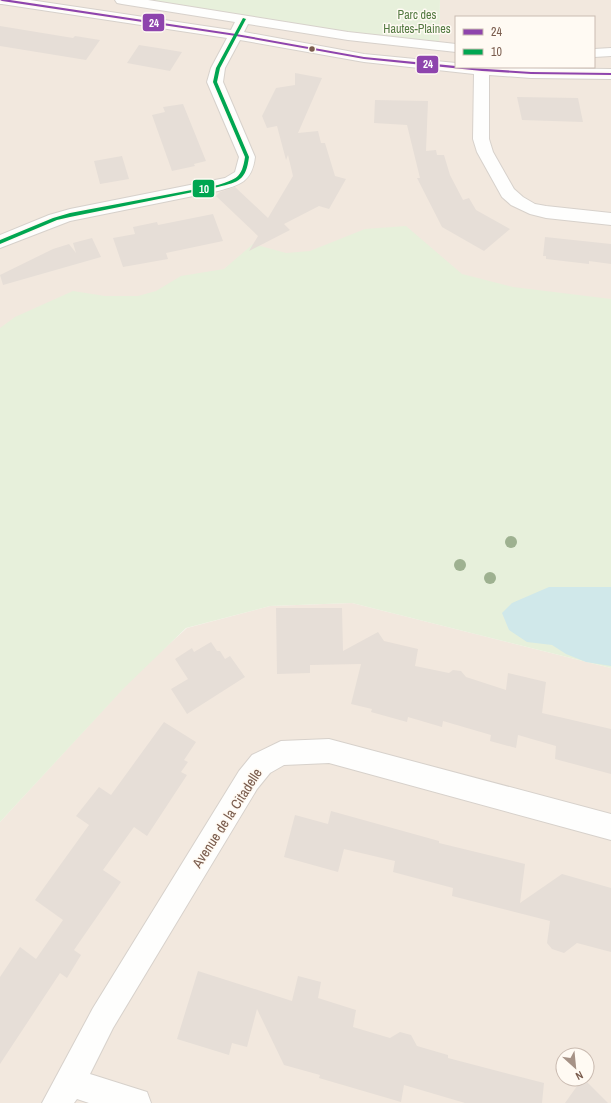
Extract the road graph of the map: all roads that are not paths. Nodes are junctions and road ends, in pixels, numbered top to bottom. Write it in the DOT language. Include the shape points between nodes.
graph roads {
  1 [pos="2,0"];
  2 [pos="122,0"];
  3 [pos="244,19"];
  4 [pos="236,35"];
  5 [pos="455,48"];
  6 [pos="611,52"];
  7 [pos="595,53"];
  8 [pos="455,67"];
  9 [pos="462,68"];
  10 [pos="482,70"];
  11 [pos="611,74"];
  12 [pos="611,220"];
  13 [pos="0,242"];
  14 [pos="611,827"];
  15 [pos="63,1093"];
  16 [pos="136,1103"];
  1 -- 4 [label="street"];
  2 -- 3 [label="street"];
  3 -- 4 [label="street"];
  3 -- 5 [label="street" via="362,38"];
  4 -- 8 [label="street" via="364,58"];
  4 -- 13 [label="street" via="218,68 215,82 247,157 242,176 218,186 55,219"];
  6 -- 7 [label="street"];
  9 -- 10 [label="street"];
  10 -- 11 [label="street"];
  10 -- 12 [label="street" via="481,139 484,152 508,193 530,208"];
  14 -- 15 [label="street, Avenue de la Citadelle" via="328,751 281,753 261,764 248,780 103,1018"];
  15 -- 16 [label="street, Avenue de la Citadelle"];
}
